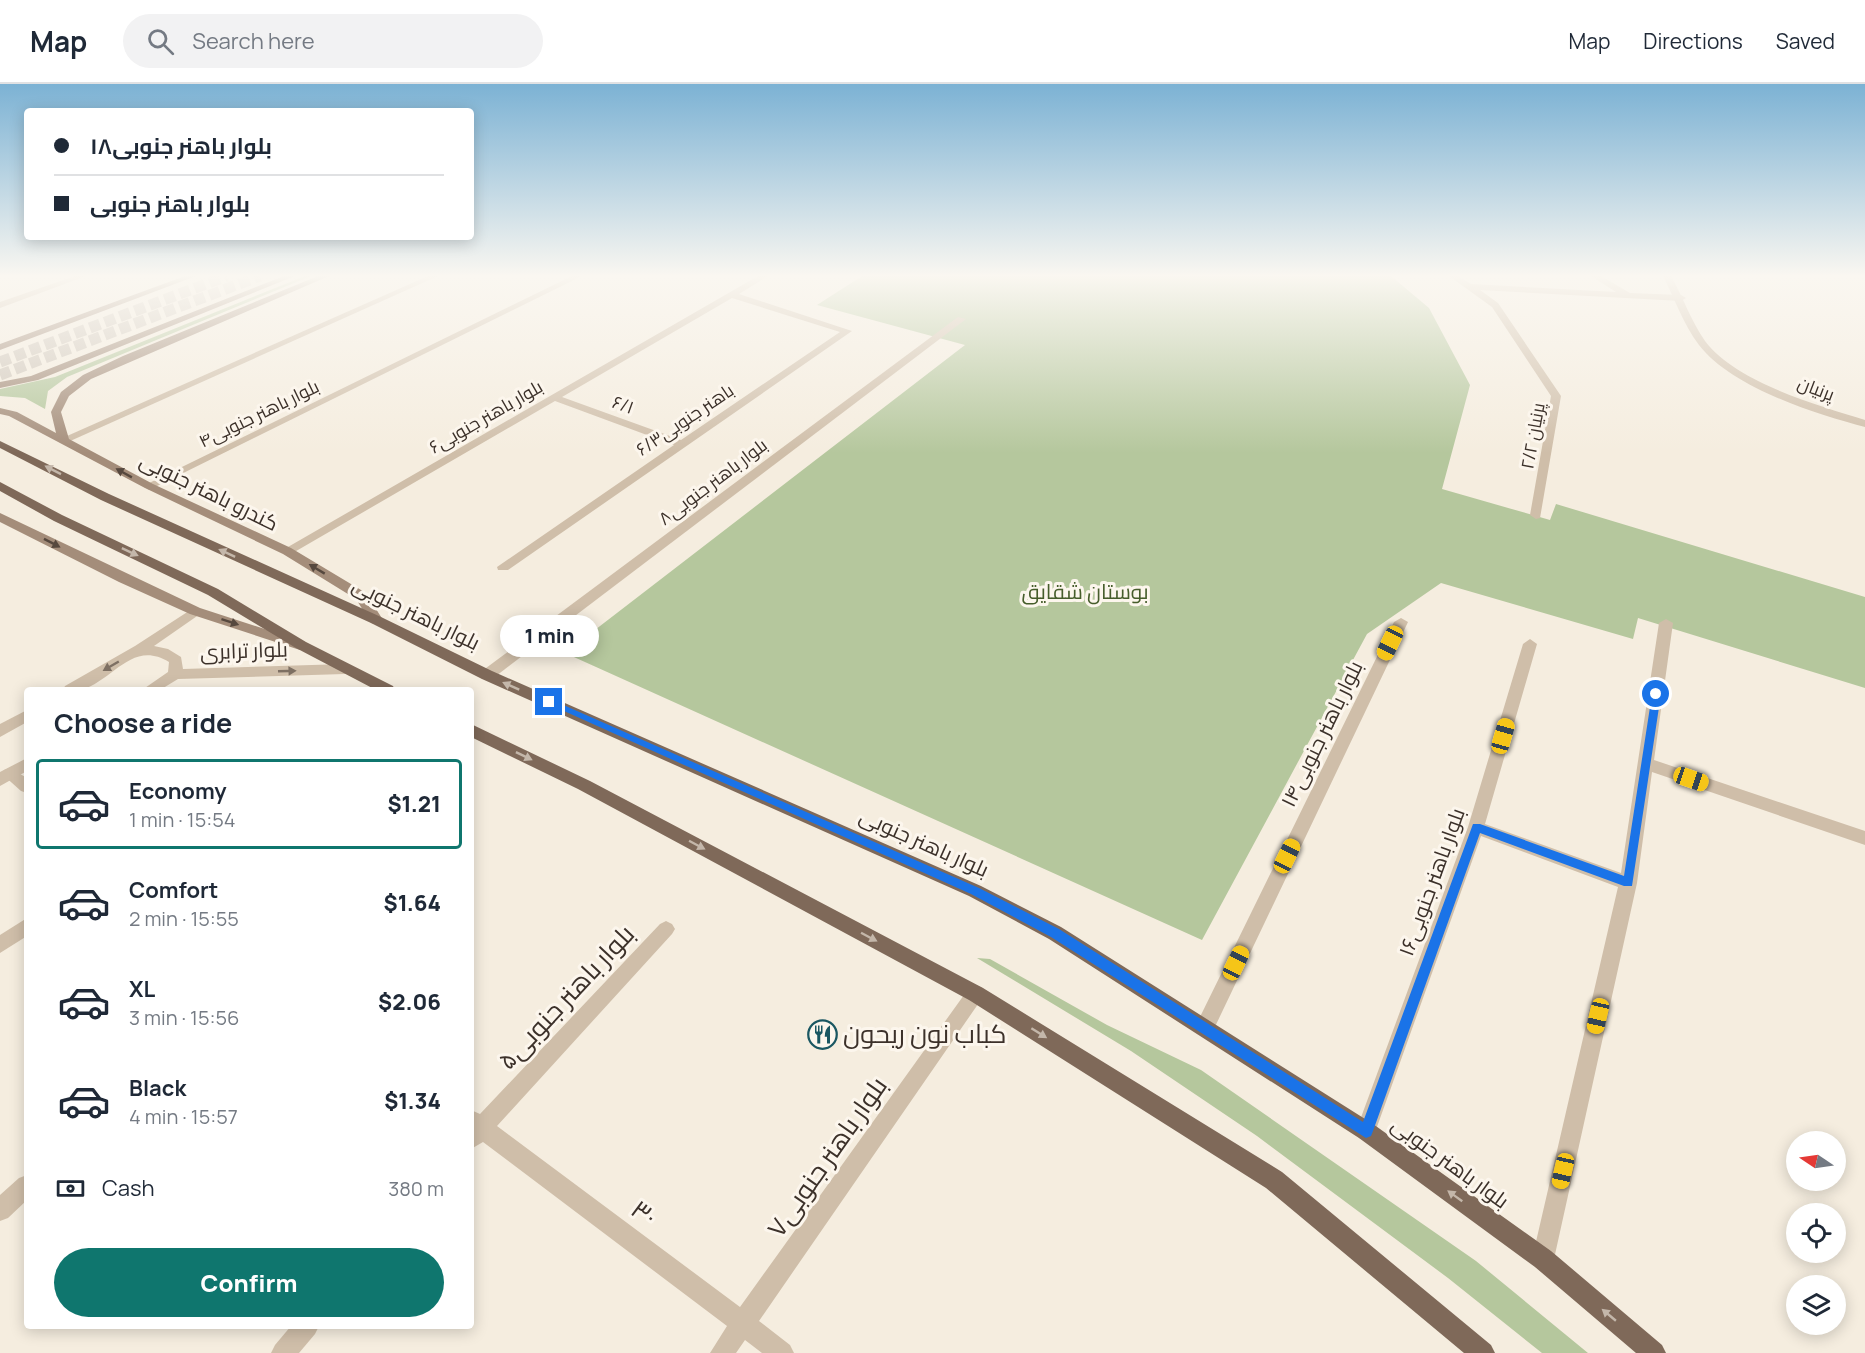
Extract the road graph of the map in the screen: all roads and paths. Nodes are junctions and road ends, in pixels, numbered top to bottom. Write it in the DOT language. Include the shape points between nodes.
graph roads {
  1 [pos="25,335"];
  2 [pos="30,335"];
  3 [pos="141,335"];
  4 [pos="182,335"];
  5 [pos="300,335"];
  6 [pos="457,335"];
  7 [pos="662,335"];
  8 [pos="841,335"];
  9 [pos="938,335"];
  10 [pos="1515,335"];
  11 [pos="1699,335"];
  12 [pos="0,342"];
  13 [pos="0,347"];
  14 [pos="0,384"];
  15 [pos="554,398"];
  16 [pos="0,411"];
  17 [pos="13,414"];
  18 [pos="0,417"];
  19 [pos="1865,424"];
  20 [pos="64,440"];
  21 [pos="0,444"];
  22 [pos="682,444"];
  23 [pos="0,486"];
  24 [pos="149,486"];
  25 [pos="1536,515"];
  26 [pos="0,517"];
  27 [pos="287,551"];
  28 [pos="503,567"];
  29 [pos="195,611"];
  30 [pos="376,620"];
  31 [pos="1401,622"];
  32 [pos="1666,623"];
  33 [pos="1530,644"];
  34 [pos="302,645"];
  35 [pos="140,649"];
  36 [pos="345,669"];
  37 [pos="176,674"];
  38 [pos="487,675"];
  39 [pos="75,687"];
  40 [pos="154,687"];
  41 [pos="382,687"];
  42 [pos="24,717"];
  43 [pos="0,731"];
  44 [pos="474,731"];
  45 [pos="1647,764"];
  46 [pos="24,766"];
  47 [pos="5,777"];
  48 [pos="24,786"];
  49 [pos="1476,827"];
  50 [pos="1865,838"];
  51 [pos="1628,883"];
  52 [pos="24,928"];
  53 [pos="666,929"];
  54 [pos="0,945"];
  55 [pos="976,994"];
  56 [pos="1205,1027"];
  57 [pos="474,1129"];
  58 [pos="1366,1131"];
  59 [pos="24,1189"];
  60 [pos="0,1210"];
  61 [pos="1543,1259"];
  62 [pos="742,1323"];
  63 [pos="304,1329"];
  64 [pos="283,1353"];
  65 [pos="723,1353"];
  66 [pos="782,1353"];
  67 [pos="1483,1353"];
  68 [pos="1654,1353"];
  1 -- 12 [label="main road"];
  2 -- 13 [label="main road"];
  3 -- 14 [label="main road" via="34,378"];
  4 -- 20 [label="main road" via="87,377 64,394 56,412"];
  5 -- 20 [label="street"];
  6 -- 24 [label="street, بلوار باهنر جنوبی۴"];
  7 -- 15 [label="street, بلوار باهنر جنوبی۶"];
  8 -- 22 [label="street, ۶/۳باهنر جنوبی"];
  9 -- 38 [label="street, ۸بلوار باهنر جنوبی"];
  10 -- 25 [label="street, پرنیان ۲/۲" via="1556,396"];
  11 -- 19 [label="street, پرنیان" via="1706,348 1738,373"];
  15 -- 22 [label="street, ۶/۱"];
  15 -- 27 [label="street, بلوار باهنر جنوبی۶"];
  16 -- 17 [label="main road, کندرو باهنر جنوبی"];
  17 -- 18 [label="main road"];
  17 -- 20 [label="main road, کندرو باهنر جنوبی"];
  24 -- 20 [label="main road, کندرو باهنر جنوبی, one-way"];
  30 -- 21 [label="main road, بلوار باهنر جنوبی, one-way"];
  22 -- 28 [label="street, ۶/۳باهنر جنوبی"];
  23 -- 34 [label="main road, one-way" via="213,592"];
  24 -- 27 [label="main road, کندرو باهنر جنوبی"];
  26 -- 29 [label="main road, one-way"];
  30 -- 27 [label="main road, کندرو باهنر جنوبی, one-way" via="361,596"];
  29 -- 34 [label="main road, one-way"];
  29 -- 35 [label="street, بلوار ترابری"];
  30 -- 38 [label="main road, بلوار باهنر جنوبی"];
  31 -- 56 [label="street, بلوار باهنر جنوبی۱۴"];
  32 -- 45 [label="street"];
  33 -- 49 [label="street, بلوار باهنر جنوبی۱۶"];
  34 -- 36 [label="main road"];
  35 -- 37 [label="street" via="163,652 176,660"];
  35 -- 39 [label="street, بلوار ترابری, one-way"];
  37 -- 36 [label="street, بلوار ترابری, one-way"];
  36 -- 41 [label="main road"];
  37 -- 40 [label="street, بلوار ترابری"];
  56 -- 38 [label="main road, بلوار باهنر جنوبی, one-way" via="1055,933 975,891"];
  42 -- 43 [label="street"];
  44 -- 55 [label="main road, one-way"];
  45 -- 50 [label="street"];
  45 -- 51 [label="street"];
  46 -- 47 [label="street"];
  47 -- 48 [label="street"];
  49 -- 51 [label="street"];
  49 -- 58 [label="street, بلوار باهنر جنوبی۱۶"];
  51 -- 61 [label="street"];
  52 -- 54 [label="street"];
  53 -- 57 [label="street, ۵بلوار باهنر جنوبی"];
  55 -- 62 [label="street, بلوار باهنر جنوبی۷"];
  55 -- 67 [label="main road, one-way" via="1274,1180"];
  56 -- 58 [label="main road, بلوار باهنر جنوبی"];
  57 -- 62 [label="street, ۳۰"];
  61 -- 58 [label="main road, بلوار باهنر جنوبی, one-way"];
  59 -- 60 [label="street"];
  68 -- 61 [label="main road, بلوار باهنر جنوبی, one-way"];
  62 -- 65 [label="street, بلوار باهنر جنوبی۷"];
  62 -- 66 [label="street, ۳۰"];
  63 -- 64 [label="street"];
}
